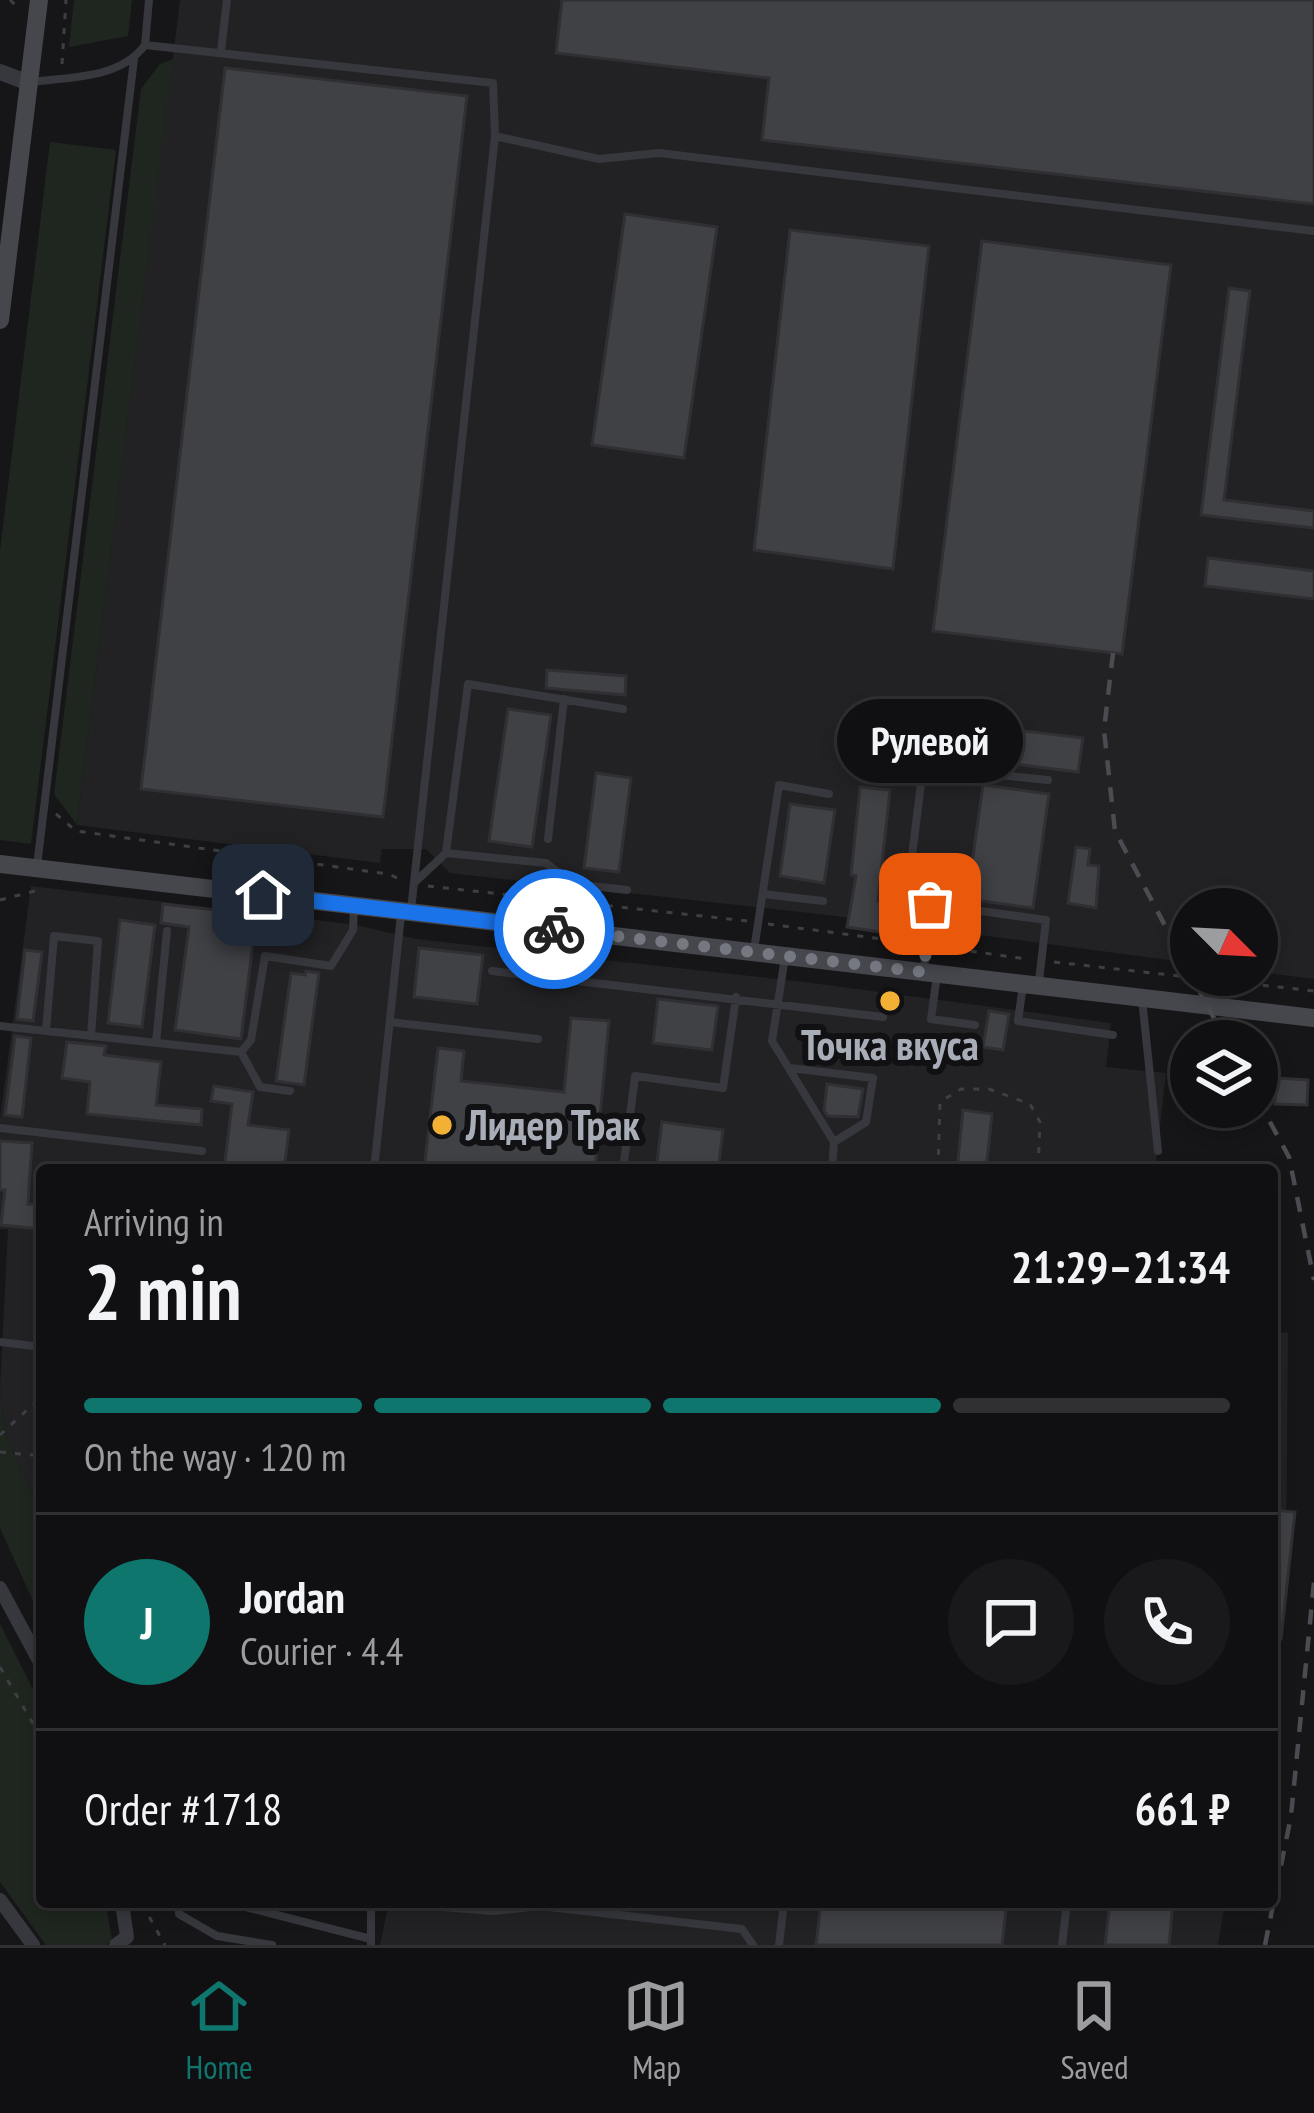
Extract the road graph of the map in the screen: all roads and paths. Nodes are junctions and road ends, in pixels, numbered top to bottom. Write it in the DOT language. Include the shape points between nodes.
graph roads {
  1 [pos="10,0"];
  2 [pos="39,0"];
  3 [pos="65,0"];
  4 [pos="148,0"];
  5 [pos="226,0"];
  6 [pos="16,9"];
  7 [pos="145,45"];
  8 [pos="221,51"];
  9 [pos="134,59"];
  10 [pos="0,72"];
  11 [pos="61,78"];
  12 [pos="29,83"];
  13 [pos="495,136"];
  14 [pos="1314,232"];
  15 [pos="1,295"];
  16 [pos="0,320"];
  17 [pos="564,699"];
  18 [pos="623,709"];
  19 [pos="1048,779"];
  20 [pos="829,794"];
  21 [pos="45,805"];
  22 [pos="548,839"];
  23 [pos="446,853"];
  24 [pos="0,864"];
  25 [pos="37,868"];
  26 [pos="413,884"];
  27 [pos="627,890"];
  28 [pos="763,894"];
  29 [pos="0,900"];
  30 [pos="823,901"];
  31 [pos="930,904"];
  32 [pos="354,905"];
  33 [pos="406,911"];
  34 [pos="759,922"];
  35 [pos="166,931"];
  36 [pos="927,945"];
  37 [pos="754,952"];
  38 [pos="785,956"];
  39 [pos="1040,961"];
  40 [pos="492,971"];
  41 [pos="931,973"];
  42 [pos="1031,984"];
  43 [pos="1314,991"];
  44 [pos="1142,997"];
  45 [pos="736,998"];
  46 [pos="778,1002"];
  47 [pos="883,1017"];
  48 [pos="1314,1018"];
  49 [pos="390,1022"];
  50 [pos="975,1025"];
  51 [pos="0,1026"];
  52 [pos="46,1030"];
  53 [pos="1113,1035"];
  54 [pos="92,1036"];
  55 [pos="538,1039"];
  56 [pos="156,1042"];
  57 [pos="241,1052"];
  58 [pos="788,1068"];
  59 [pos="290,1090"];
  60 [pos="0,1127"];
  61 [pos="834,1142"];
  62 [pos="202,1151"];
  63 [pos="1157,1151"];
  64 [pos="375,1164"];
  65 [pos="624,1164"];
  66 [pos="832,1164"];
  67 [pos="938,1164"];
  68 [pos="1038,1164"];
  69 [pos="0,1342"];
  70 [pos="36,1346"];
  71 [pos="36,1402"];
  72 [pos="0,1436"];
  73 [pos="0,1452"];
  74 [pos="36,1455"];
  75 [pos="0,1588"];
  76 [pos="36,1655"];
  77 [pos="0,1667"];
  78 [pos="36,1728"];
  79 [pos="0,1900"];
  80 [pos="124,1908"];
  81 [pos="145,1908"];
  82 [pos="179,1908"];
  83 [pos="248,1908"];
  84 [pos="375,1908"];
  85 [pos="454,1908"];
  86 [pos="521,1908"];
  87 [pos="558,1908"];
  88 [pos="776,1908"];
  89 [pos="783,1908"];
  90 [pos="1066,1908"];
  91 [pos="782,1916"];
  92 [pos="126,1942"];
  93 [pos="371,1942"];
  94 [pos="33,1945"];
  95 [pos="165,1945"];
  96 [pos="272,1945"];
  97 [pos="753,1945"];
  98 [pos="779,1945"];
  99 [pos="1062,1945"];
  1 -- 6 [label="path"];
  2 -- 12 [label="main road"];
  3 -- 11 [label="path"];
  4 -- 7 [label="lane"];
  5 -- 8 [label="lane"];
  7 -- 8 [label="lane"];
  7 -- 9 [label="lane"];
  8 -- 13 [label="lane" via="493,82"];
  9 -- 11 [label="lane"];
  9 -- 21 [label="lane"];
  10 -- 12 [label="street"];
  11 -- 12 [label="lane"];
  12 -- 15 [label="main road"];
  13 -- 14 [label="lane" via="599,159 659,153"];
  13 -- 26 [label="lane"];
  15 -- 16 [label="main road"];
  17 -- 18 [label="lane"];
  17 -- 22 [label="lane"];
  17 -- 23 [label="lane" via="468,685"];
  19 -- 31 [label="lane" via="923,766 911,865"];
  20 -- 28 [label="lane" via="779,785"];
  21 -- 25 [label="lane"];
  21 -- 26 [label="path" via="76,831"];
  23 -- 26 [label="lane"];
  23 -- 27 [label="lane" via="546,863 573,884"];
  24 -- 25 [label="main road"];
  25 -- 29 [label="path" via="35,891"];
  25 -- 32 [label="main road"];
  26 -- 33 [label="lane"];
  26 -- 34 [label="path"];
  28 -- 30 [label="lane"];
  28 -- 34 [label="lane"];
  31 -- 36 [label="lane"];
  31 -- 39 [label="lane" via="1046,920"];
  32 -- 33 [label="main road"];
  32 -- 57 [label="lane" via="353,930 331,966 265,956 251,1040"];
  33 -- 37 [label="main road"];
  33 -- 49 [label="lane"];
  34 -- 36 [label="path"];
  34 -- 37 [label="lane"];
  35 -- 56 [label="lane"];
  36 -- 39 [label="path"];
  36 -- 41 [label="lane"];
  37 -- 38 [label="main road"];
  38 -- 41 [label="main road"];
  38 -- 46 [label="lane"];
  39 -- 42 [label="lane"];
  39 -- 43 [label="path"];
  40 -- 45 [label="lane"];
  41 -- 42 [label="main road"];
  41 -- 50 [label="lane" via="931,1018"];
  42 -- 44 [label="main road"];
  42 -- 53 [label="lane" via="1018,1021"];
  44 -- 48 [label="main road"];
  44 -- 63 [label="lane"];
  45 -- 46 [label="lane"];
  45 -- 65 [label="lane" via="723,1088 634,1076"];
  46 -- 47 [label="lane"];
  46 -- 58 [label="lane" via="772,1041"];
  49 -- 55 [label="lane"];
  49 -- 64 [label="lane"];
  51 -- 52 [label="lane"];
  52 -- 54 [label="lane"];
  52 -- 54 [label="lane" via="54,935 98,941"];
  54 -- 56 [label="lane"];
  56 -- 57 [label="lane"];
  57 -- 59 [label="lane" via="260,1088"];
  58 -- 61 [label="lane"];
  58 -- 61 [label="lane" via="873,1078 866,1122"];
  60 -- 62 [label="lane"];
  61 -- 66 [label="lane"];
  67 -- 68 [label="path" via="940,1102 961,1089 989,1088 1030,1104 1040,1122"];
  69 -- 70 [label="lane"];
  71 -- 72 [label="path"];
  73 -- 74 [label="path"];
  75 -- 76 [label="street"];
  77 -- 78 [label="path"];
  79 -- 94 [label="street"];
  80 -- 92 [label="street"];
  81 -- 95 [label="path"];
  82 -- 96 [label="lane" via="218,1936"];
  83 -- 93 [label="lane"];
  84 -- 93 [label="lane"];
  85 -- 86 [label="lane"];
  87 -- 97 [label="lane" via="742,1929"];
  88 -- 91 [label="lane"];
  89 -- 91 [label="lane"];
  90 -- 99 [label="lane"];
  91 -- 98 [label="lane"];
}
